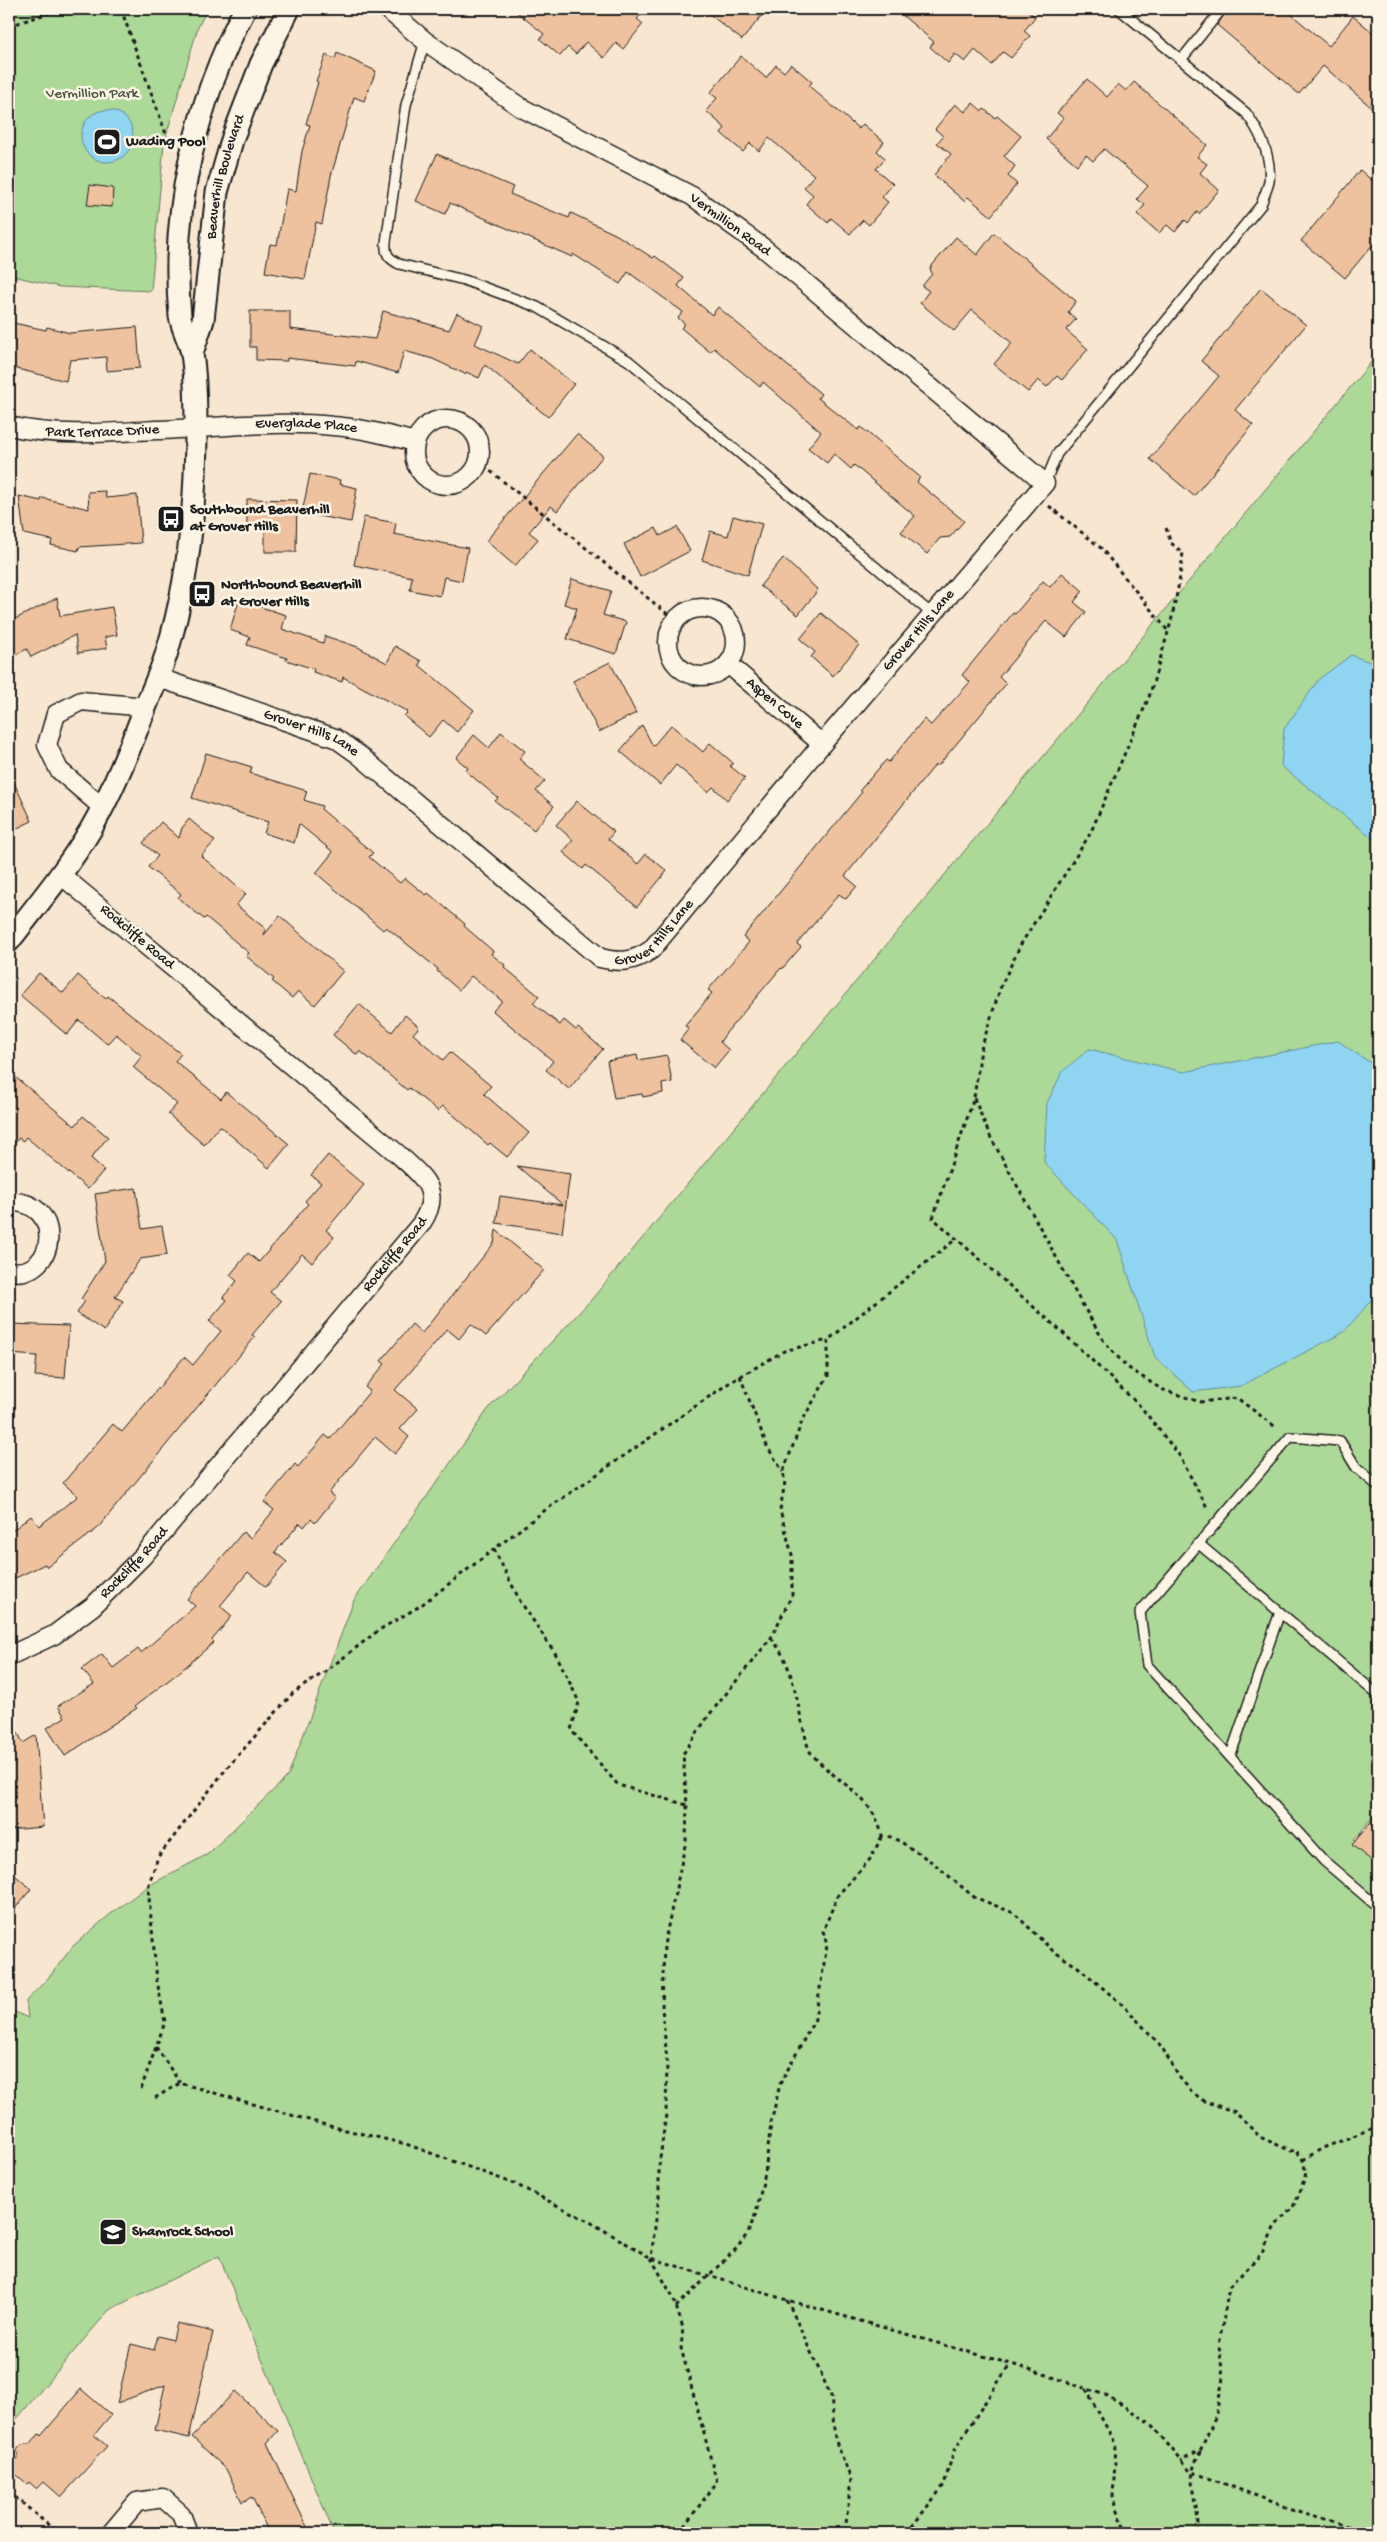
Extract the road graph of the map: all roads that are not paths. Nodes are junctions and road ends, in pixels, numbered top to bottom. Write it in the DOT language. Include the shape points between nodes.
graph roads {
  1 [pos="244,9"];
  2 [pos="289,9"];
  3 [pos="387,9"];
  4 [pos="1119,9"];
  5 [pos="1222,9"];
  6 [pos="425,41"];
  7 [pos="1181,60"];
  8 [pos="192,353"];
  9 [pos="9,426"];
  10 [pos="196,429"];
  11 [pos="415,442"];
  12 [pos="1040,489"];
  13 [pos="932,614"];
  14 [pos="728,664"];
  15 [pos="158,678"];
  16 [pos="146,707"];
  17 [pos="822,744"];
  18 [pos="102,807"];
  19 [pos="61,874"];
  20 [pos="9,941"];
  21 [pos="9,1202"];
  22 [pos="9,1271"];
  23 [pos="1378,1486"];
  24 [pos="1199,1544"];
  25 [pos="1280,1612"];
  26 [pos="9,1656"];
  27 [pos="1378,1695"];
  28 [pos="1230,1757"];
  29 [pos="1378,1907"];
  30 [pos="111,2533"];
  31 [pos="188,2533"];
  1 -- 8 [label="street, Beaverhill Boulevard" via="224,49 196,128 185,189 179,252 180,319"];
  2 -- 8 [label="street, Beaverhill Boulevard" via="261,64 217,192 202,320"];
  3 -- 6 [label="street, Vermillion Road"];
  4 -- 7 [label="lane"];
  5 -- 7 [label="lane"];
  6 -- 12 [label="street, Vermillion Road" via="520,107 692,196 765,249"];
  6 -- 13 [label="lane" via="406,105 386,242 385,252 390,259 464,280 537,307 629,361"];
  7 -- 12 [label="lane" via="1246,113 1260,133 1267,157 1269,182 1261,204 1056,454"];
  8 -- 10 [label="street, Beaverhill Boulevard"];
  9 -- 10 [label="street, Park Terrace Drive" via="36,432 91,434"];
  10 -- 11 [label="street, Everglade Place" via="271,424 333,426"];
  10 -- 15 [label="street, Beaverhill Boulevard" via="190,532 182,592"];
  11 -- 11 [label="street" via="428,424 450,419 461,422 476,438 480,449 478,461 463,481 438,484 428,480 415,463"];
  12 -- 13 [label="street, Grover Hills Lane"];
  13 -- 17 [label="street, Grover Hills Lane"];
  14 -- 14 [label="street" via="708,676 685,672 670,654 669,631 675,620 688,611 704,608 724,616 735,634 734,650"];
  14 -- 17 [label="street, Aspen Cove"];
  15 -- 16 [label="street, Beaverhill Boulevard"];
  15 -- 17 [label="street, Grover Hills Lane" via="334,738 359,754 579,942 600,958 618,963 636,960 651,950"];
  16 -- 18 [label="street, Beaverhill Boulevard" via="127,757"];
  16 -- 18 [label="street" via="81,701 56,714 47,745 59,770"];
  18 -- 19 [label="street, Beaverhill Boulevard"];
  19 -- 20 [label="street, Beaverhill Boulevard"];
  19 -- 26 [label="street, Rockcliffe Road" via="399,1154 422,1175 432,1196 430,1211 421,1224 143,1556 93,1606 54,1635"];
  21 -- 22 [label="street" via="19,1201 40,1212 47,1222 49,1234 48,1246 35,1265 25,1270"];
  23 -- 24 [label="lane" via="1356,1467 1340,1441 1290,1438"];
  24 -- 25 [label="lane"];
  24 -- 28 [label="lane" via="1140,1612 1148,1665"];
  25 -- 27 [label="lane"];
  25 -- 28 [label="lane"];
  28 -- 29 [label="lane" via="1324,1861"];
  30 -- 31 [label="street" via="137,2502 163,2498 181,2514"];
}
